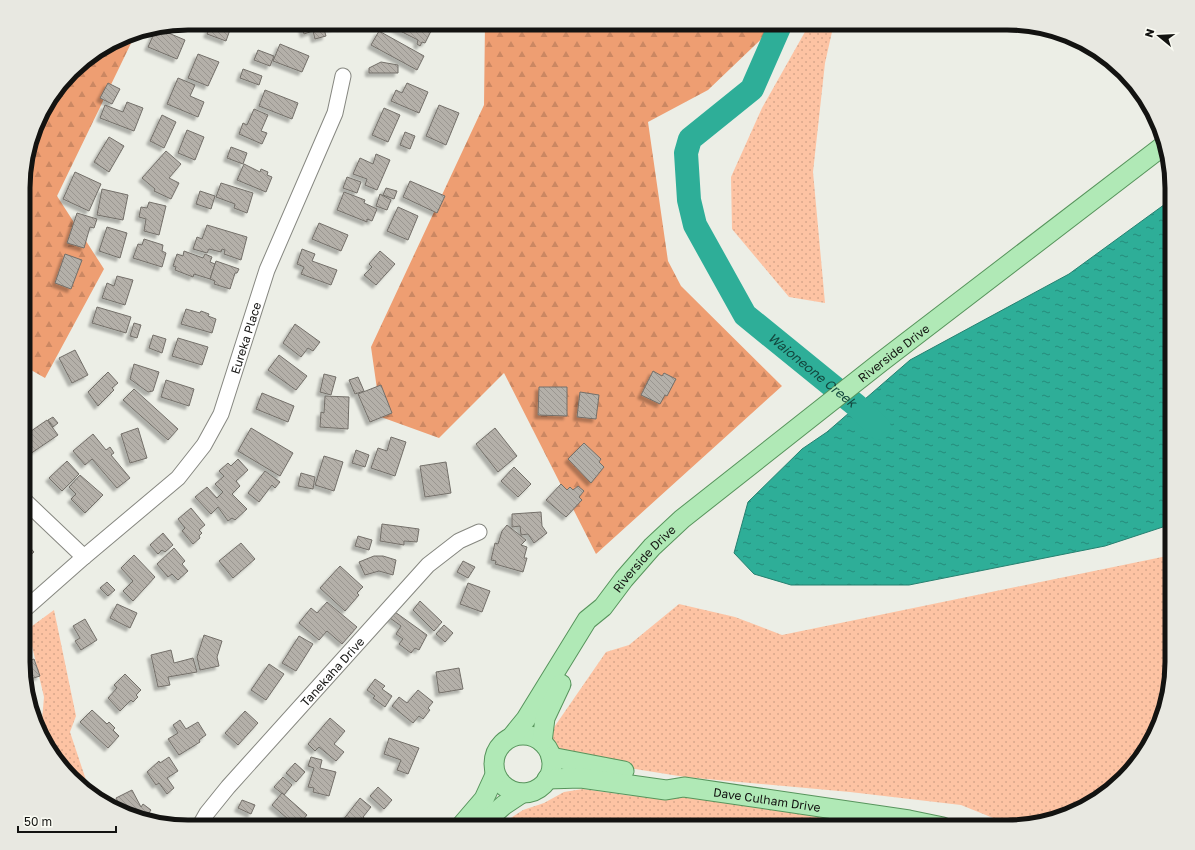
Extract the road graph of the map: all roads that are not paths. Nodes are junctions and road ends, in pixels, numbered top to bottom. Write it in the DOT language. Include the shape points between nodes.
graph roads {
  1 [pos="343,76"];
  2 [pos="1160,148"];
  3 [pos="30,506"];
  4 [pos="479,532"];
  5 [pos="84,557"];
  6 [pos="30,605"];
  7 [pos="603,607"];
  8 [pos="513,735"];
  9 [pos="547,750"];
  10 [pos="495,775"];
  11 [pos="548,779"];
  12 [pos="684,787"];
  13 [pos="522,792"];
  14 [pos="203,820"];
  15 [pos="466,820"];
  16 [pos="487,820"];
  17 [pos="909,820"];
  1 -- 5 [label="street, Eureka Place" via="335,113 275,248 221,414 213,431 178,478"];
  2 -- 7 [label="main road, Riverside Drive" via="827,404 682,519 652,547"];
  3 -- 5 [label="street"];
  4 -- 14 [label="street, Tanekaha Drive" via="459,541 428,565 228,787"];
  5 -- 6 [label="street, Eureka Place"];
  7 -- 8 [label="main road, Riverside Drive" via="587,620 526,719"];
  7 -- 9 [label="main road, Riverside Drive" via="596,627 566,674 550,706 546,718"];
  8 -- 9 [label="main road" via="534,736"];
  8 -- 10 [label="main road" via="500,746 495,755"];
  9 -- 11 [label="main road" via="552,764"];
  9 -- 12 [label="main road, Dave Culham Drive" via="580,764 668,778"];
  10 -- 13 [label="main road" via="502,785 510,790"];
  10 -- 15 [label="main road" via="484,799"];
  11 -- 12 [label="main road, Dave Culham Drive" via="581,778 666,790"];
  11 -- 13 [label="main road" via="538,788"];
  12 -- 17 [label="main road, Dave Culham Drive"];
  13 -- 16 [label="main road"];
}
